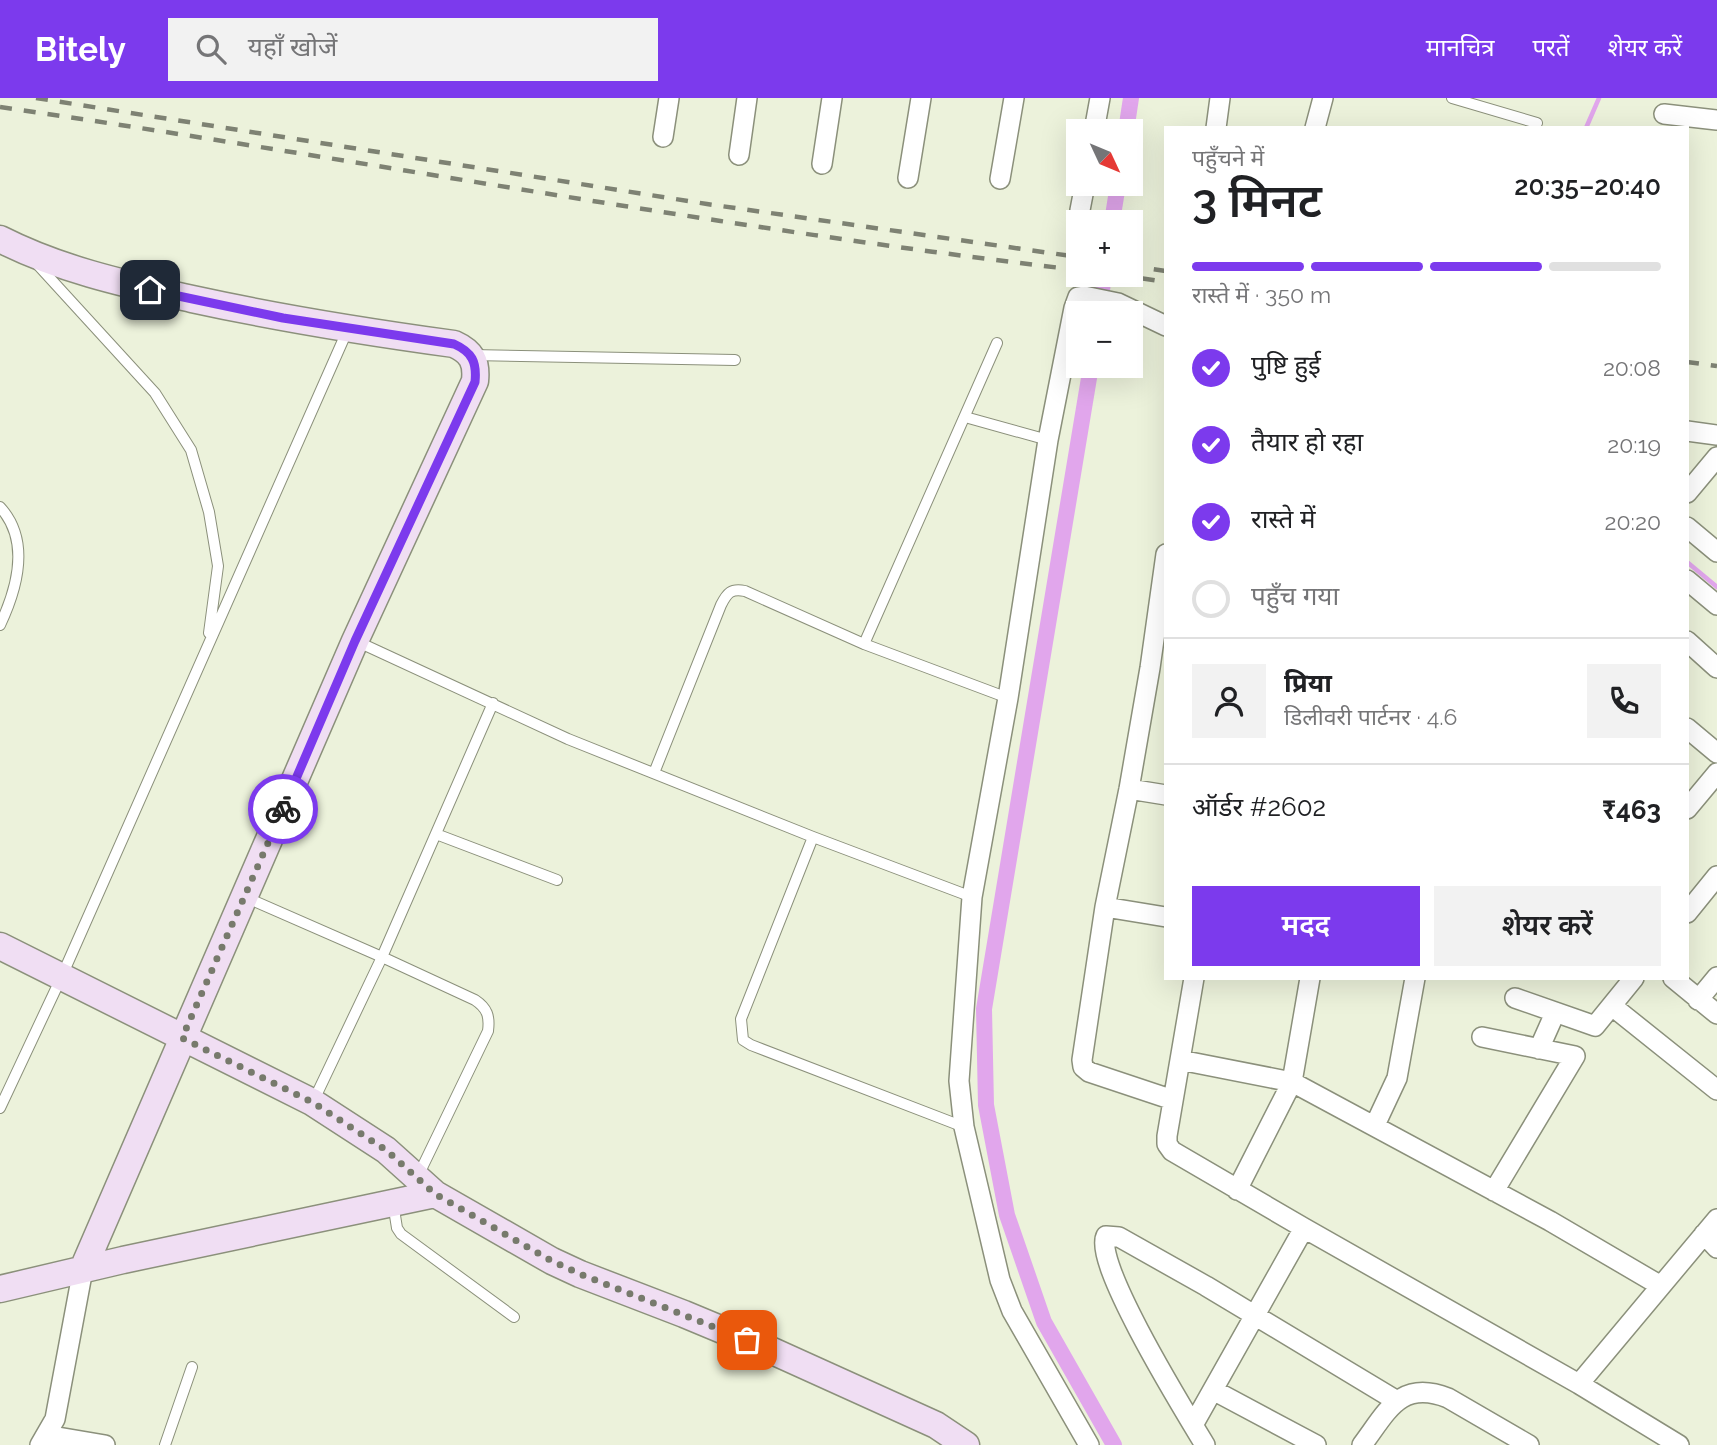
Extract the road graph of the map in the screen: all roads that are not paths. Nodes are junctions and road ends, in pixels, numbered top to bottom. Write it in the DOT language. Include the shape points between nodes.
graph roads {
  1 [pos="669,98"];
  2 [pos="747,98"];
  3 [pos="832,98"];
  4 [pos="921,98"];
  5 [pos="1014,98"];
  6 [pos="1100,98"];
  7 [pos="1220,98"];
  8 [pos="1323,98"];
  9 [pos="1452,98"];
  10 [pos="1664,114"];
  11 [pos="1096,119"];
  12 [pos="1717,120"];
  13 [pos="1537,123"];
  14 [pos="1216,126"];
  15 [pos="1316,126"];
  16 [pos="663,137"];
  17 [pos="739,155"];
  18 [pos="822,164"];
  19 [pos="908,178"];
  20 [pos="1000,179"];
  21 [pos="1083,196"];
  22 [pos="1080,210"];
  23 [pos="0,239"];
  24 [pos="27,253"];
  25 [pos="1164,325"];
  26 [pos="348,329"];
  27 [pos="997,343"];
  28 [pos="472,355"];
  29 [pos="735,360"];
  30 [pos="965,416"];
  31 [pos="1689,431"];
  32 [pos="1717,435"];
  33 [pos="1048,440"];
  34 [pos="1715,463"];
  35 [pos="1689,491"];
  36 [pos="0,507"];
  37 [pos="1689,529"];
  38 [pos="1717,552"];
  39 [pos="1689,582"];
  40 [pos="1164,583"];
  41 [pos="1717,605"];
  42 [pos="0,625"];
  43 [pos="355,641"];
  44 [pos="1689,643"];
  45 [pos="864,644"];
  46 [pos="207,646"];
  47 [pos="1717,667"];
  48 [pos="1158,669"];
  49 [pos="1008,698"];
  50 [pos="492,703"];
  51 [pos="1689,730"];
  52 [pos="1717,754"];
  53 [pos="654,773"];
  54 [pos="1717,773"];
  55 [pos="1129,789"];
  56 [pos="1164,795"];
  57 [pos="1689,806"];
  58 [pos="436,834"];
  59 [pos="813,837"];
  60 [pos="1717,876"];
  61 [pos="558,880"];
  62 [pos="245,897"];
  63 [pos="972,897"];
  64 [pos="1105,907"];
  65 [pos="1689,911"];
  66 [pos="1164,917"];
  67 [pos="0,946"];
  68 [pos="382,957"];
  69 [pos="1717,977"];
  70 [pos="61,978"];
  71 [pos="1194,980"];
  72 [pos="1310,980"];
  73 [pos="1416,980"];
  74 [pos="1674,980"];
  75 [pos="1625,982"];
  76 [pos="1515,998"];
  77 [pos="1698,1000"];
  78 [pos="1612,1006"];
  79 [pos="1555,1013"];
  80 [pos="1717,1014"];
  81 [pos="1482,1037"];
  82 [pos="182,1038"];
  83 [pos="1539,1049"];
  84 [pos="1180,1060"];
  85 [pos="1292,1082"];
  86 [pos="1717,1090"];
  87 [pos="1173,1100"];
  88 [pos="312,1102"];
  89 [pos="0,1108"];
  90 [pos="1375,1125"];
  91 [pos="964,1127"];
  92 [pos="426,1185"];
  93 [pos="1237,1190"];
  94 [pos="1494,1191"];
  95 [pos="393,1203"];
  96 [pos="1717,1219"];
  97 [pos="1304,1228"];
  98 [pos="1710,1241"];
  99 [pos="83,1269"];
  100 [pos="1661,1286"];
  101 [pos="0,1289"];
  102 [pos="1255,1315"];
  103 [pos="514,1317"];
  104 [pos="192,1367"];
  105 [pos="1579,1384"];
  106 [pos="1213,1390"];
  107 [pos="1397,1401"];
  108 [pos="1193,1425"];
  109 [pos="43,1440"];
  110 [pos="1517,1443"];
  111 [pos="105,1445"];
  112 [pos="165,1445"];
  113 [pos="966,1445"];
  114 [pos="1089,1445"];
  115 [pos="1205,1445"];
  116 [pos="1316,1445"];
  117 [pos="1362,1445"];
  118 [pos="1679,1445"];
  1 -- 16 [label="street"];
  2 -- 17 [label="street"];
  3 -- 18 [label="street"];
  4 -- 19 [label="street"];
  5 -- 20 [label="street"];
  6 -- 11 [label="street"];
  7 -- 14 [label="street"];
  8 -- 15 [label="street"];
  9 -- 13 [label="lane"];
  10 -- 12 [label="street"];
  21 -- 22 [label="street"];
  23 -- 24 [label="street"];
  24 -- 26 [label="street" via="123,284"];
  24 -- 46 [label="lane" via="155,393 191,450 218,566"];
  25 -- 33 [label="street" via="1118,303 1079,297"];
  26 -- 28 [label="street" via="454,344"];
  26 -- 46 [label="lane"];
  27 -- 30 [label="lane"];
  28 -- 29 [label="lane"];
  28 -- 43 [label="street" via="477,367 475,382"];
  30 -- 33 [label="lane"];
  30 -- 45 [label="lane"];
  31 -- 32 [label="street"];
  33 -- 49 [label="street"];
  34 -- 35 [label="street"];
  36 -- 42 [label="lane" via="18,543 19,568"];
  37 -- 38 [label="street"];
  39 -- 41 [label="street"];
  40 -- 48 [label="street"];
  43 -- 50 [label="lane"];
  43 -- 62 [label="street"];
  44 -- 47 [label="street"];
  45 -- 49 [label="lane"];
  45 -- 53 [label="lane" via="745,591 727,593"];
  46 -- 70 [label="lane"];
  48 -- 55 [label="street"];
  49 -- 63 [label="street"];
  50 -- 53 [label="lane"];
  50 -- 58 [label="lane"];
  51 -- 52 [label="street"];
  53 -- 59 [label="lane"];
  54 -- 57 [label="street"];
  55 -- 56 [label="street"];
  55 -- 64 [label="street"];
  58 -- 61 [label="lane"];
  58 -- 68 [label="lane"];
  59 -- 63 [label="lane"];
  59 -- 91 [label="lane" via="741,1019 743,1040"];
  60 -- 65 [label="street"];
  62 -- 68 [label="lane"];
  62 -- 82 [label="street"];
  63 -- 91 [label="street" via="960,1050"];
  64 -- 66 [label="street"];
  64 -- 87 [label="street" via="1083,1067"];
  67 -- 70 [label="street"];
  68 -- 88 [label="lane"];
  68 -- 92 [label="lane" via="475,1000 485,1007 489,1019"];
  69 -- 77 [label="street"];
  70 -- 82 [label="street"];
  70 -- 89 [label="lane"];
  71 -- 84 [label="street"];
  72 -- 85 [label="street"];
  73 -- 90 [label="street" via="1397,1078"];
  74 -- 77 [label="street"];
  75 -- 78 [label="street"];
  76 -- 79 [label="street"];
  77 -- 80 [label="street"];
  78 -- 79 [label="street" via="1595,1026"];
  78 -- 86 [label="street"];
  79 -- 83 [label="street"];
  81 -- 83 [label="street"];
  82 -- 88 [label="street"];
  82 -- 99 [label="street"];
  83 -- 94 [label="street" via="1575,1056"];
  84 -- 85 [label="street"];
  84 -- 87 [label="street"];
  85 -- 90 [label="street"];
  85 -- 93 [label="street"];
  87 -- 93 [label="street" via="1167,1144"];
  88 -- 92 [label="street" via="386,1150"];
  90 -- 94 [label="street"];
  91 -- 114 [label="street" via="1000,1280 1012,1311"];
  92 -- 95 [label="street"];
  92 -- 113 [label="street" via="561,1266 768,1349 936,1425"];
  93 -- 97 [label="street"];
  94 -- 100 [label="street"];
  95 -- 99 [label="street"];
  95 -- 103 [label="lane" via="401,1234"];
  96 -- 98 [label="street"];
  97 -- 102 [label="street"];
  97 -- 105 [label="street"];
  98 -- 100 [label="street"];
  99 -- 101 [label="street"];
  99 -- 109 [label="street" via="55,1419"];
  100 -- 105 [label="street"];
  102 -- 106 [label="street"];
  102 -- 107 [label="street"];
  102 -- 108 [label="street" via="1119,1237 1103,1240 1117,1286"];
  104 -- 112 [label="lane"];
  105 -- 118 [label="street"];
  106 -- 108 [label="street"];
  106 -- 116 [label="street"];
  107 -- 110 [label="street" via="1410,1392 1435,1392"];
  107 -- 117 [label="street"];
  108 -- 115 [label="street"];
  109 -- 111 [label="street"];
}
